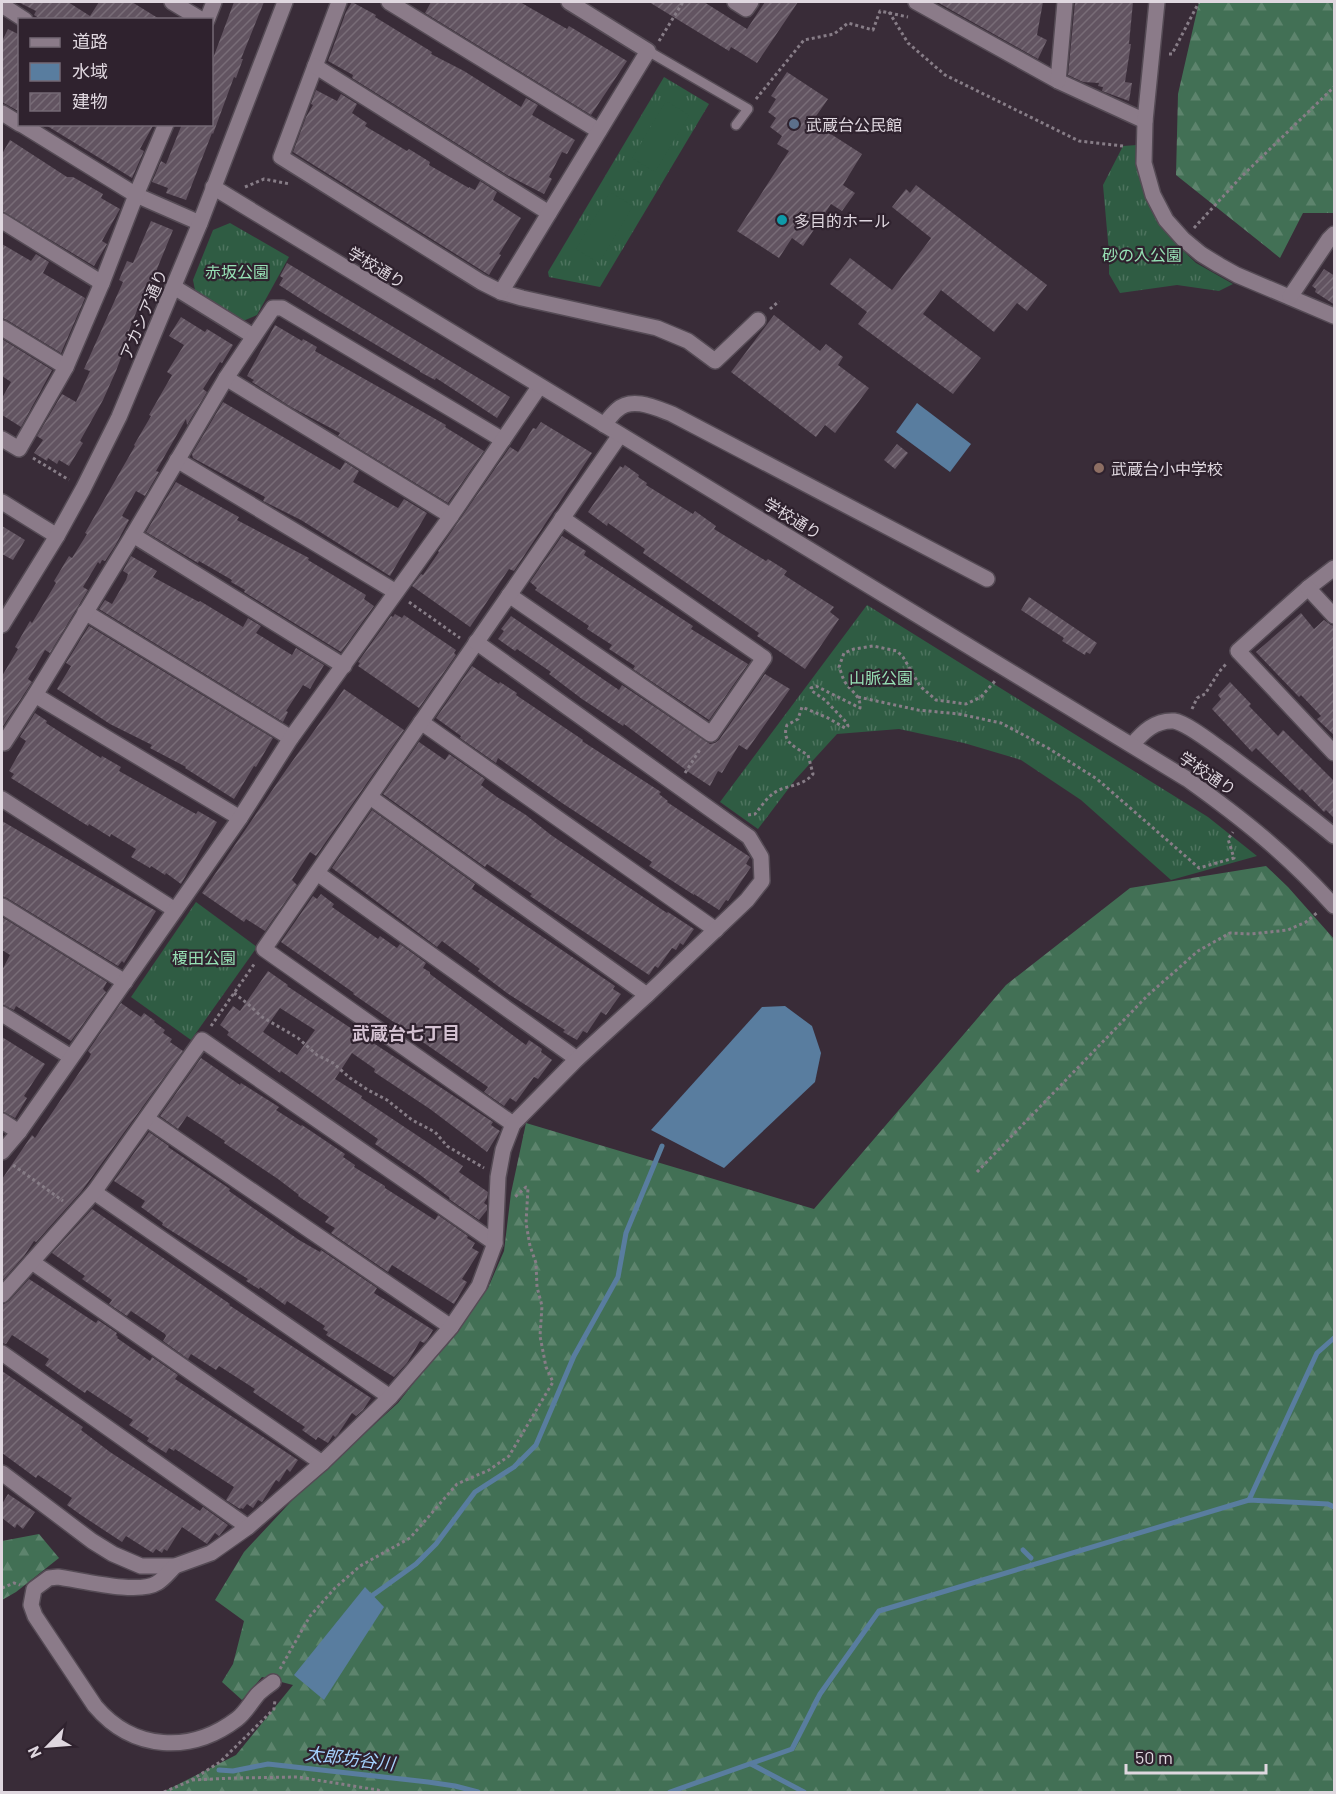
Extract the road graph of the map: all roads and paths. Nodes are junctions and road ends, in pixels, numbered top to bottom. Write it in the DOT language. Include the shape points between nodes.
graph roads {
  1 [pos="172,2"];
  2 [pos="214,2"];
  3 [pos="285,2"];
  4 [pos="339,2"];
  5 [pos="389,2"];
  6 [pos="569,2"];
  7 [pos="683,2"];
  8 [pos="735,2"];
  9 [pos="751,2"];
  10 [pos="916,2"];
  11 [pos="1065,2"];
  12 [pos="1157,2"];
  13 [pos="1199,2"];
  14 [pos="2,4"];
  15 [pos="888,12"];
  16 [pos="22,18"];
  17 [pos="200,18"];
  18 [pos="205,18"];
  19 [pos="909,18"];
  20 [pos="650,52"];
  21 [pos="1152,52"];
  22 [pos="315,66"];
  23 [pos="1058,81"];
  24 [pos="1335,87"];
  25 [pos="748,109"];
  26 [pos="2,113"];
  27 [pos="1145,121"];
  28 [pos="18,123"];
  29 [pos="736,125"];
  30 [pos="23,126"];
  31 [pos="165,126"];
  32 [pos="599,131"];
  33 [pos="1123,146"];
  34 [pos="295,184"];
  35 [pos="213,188"];
  36 [pos="241,188"];
  37 [pos="136,195"];
  38 [pos="549,213"];
  39 [pos="2,221"];
  40 [pos="200,223"];
  41 [pos="1335,234"];
  42 [pos="1183,239"];
  43 [pos="102,283"];
  44 [pos="174,287"];
  45 [pos="501,291"];
  46 [pos="1290,297"];
  47 [pos="1335,316"];
  48 [pos="758,320"];
  49 [pos="2,328"];
  50 [pos="253,336"];
  51 [pos="66,367"];
  52 [pos="226,378"];
  53 [pos="539,387"];
  54 [pos="604,425"];
  55 [pos="620,435"];
  56 [pos="2,439"];
  57 [pos="503,440"];
  58 [pos="19,449"];
  59 [pos="177,460"];
  60 [pos="83,489"];
  61 [pos="2,502"];
  62 [pos="451,516"];
  63 [pos="562,518"];
  64 [pos="133,535"];
  65 [pos="57,536"];
  66 [pos="1335,568"];
  67 [pos="987,579"];
  68 [pos="1308,588"];
  69 [pos="396,592"];
  70 [pos="509,595"];
  71 [pos="85,612"];
  72 [pos="1335,616"];
  73 [pos="2,625"];
  74 [pos="475,645"];
  75 [pos="1238,651"];
  76 [pos="344,666"];
  77 [pos="1003,666"];
  78 [pos="35,695"];
  79 [pos="858,697"];
  80 [pos="1176,721"];
  81 [pos="421,722"];
  82 [pos="711,734"];
  83 [pos="291,738"];
  84 [pos="4,743"];
  85 [pos="1132,745"];
  86 [pos="1335,753"];
  87 [pos="678,785"];
  88 [pos="370,797"];
  89 [pos="2,799"];
  90 [pos="747,814"];
  91 [pos="240,818"];
  92 [pos="1233,832"];
  93 [pos="1335,836"];
  94 [pos="317,873"];
  95 [pos="1332,903"];
  96 [pos="2,906"];
  97 [pos="175,910"];
  98 [pos="716,930"];
  99 [pos="264,949"];
  100 [pos="125,982"];
  101 [pos="234,993"];
  102 [pos="647,995"];
  103 [pos="2,1014"];
  104 [pos="202,1040"];
  105 [pos="71,1057"];
  106 [pos="577,1059"];
  107 [pos="147,1119"];
  108 [pos="2,1121"];
  109 [pos="513,1124"];
  110 [pos="19,1132"];
  111 [pos="6,1158"];
  112 [pos="977,1172"];
  113 [pos="498,1177"];
  114 [pos="94,1191"];
  115 [pos="509,1199"];
  116 [pos="77,1211"];
  117 [pos="495,1243"];
  118 [pos="32,1262"];
  119 [pos="2,1295"];
  120 [pos="451,1327"];
  121 [pos="2,1353"];
  122 [pos="390,1396"];
  123 [pos="322,1463"];
  124 [pos="2,1473"];
  125 [pos="248,1527"];
  126 [pos="175,1566"];
  127 [pos="273,1682"];
  128 [pos="164,1792"];
  129 [pos="381,1792"];
  1 -- 17 [label="street"];
  2 -- 18 [label="street"];
  3 -- 35 [label="street, アカシア通り"];
  4 -- 22 [label="street"];
  5 -- 32 [label="street"];
  6 -- 20 [label="street"];
  7 -- 20 [label="path"];
  8 -- 9 [label="street" via="746,9"];
  10 -- 23 [label="street"];
  11 -- 23 [label="street"];
  12 -- 21 [label="street"];
  13 -- 21 [label="path" via="1172,54"];
  14 -- 16 [label="street"];
  15 -- 19 [label="path"];
  15 -- 25 [label="path" via="880,11 873,30 848,23 834,34 804,40"];
  15 -- 33 [label="path" via="908,43 945,75 1079,141"];
  20 -- 25 [label="lane"];
  20 -- 32 [label="street"];
  21 -- 27 [label="street"];
  22 -- 38 [label="street"];
  22 -- 45 [label="street" via="281,156"];
  23 -- 27 [label="street"];
  24 -- 42 [label="path"];
  25 -- 29 [label="lane"];
  26 -- 28 [label="street"];
  27 -- 42 [label="street" via="1144,163 1154,195"];
  30 -- 37 [label="street"];
  31 -- 37 [label="street"];
  32 -- 38 [label="street"];
  34 -- 36 [label="path" via="264,179"];
  35 -- 40 [label="street, アカシア通り"];
  35 -- 53 [label="street, 学校通り"];
  37 -- 40 [label="street"];
  37 -- 43 [label="street"];
  38 -- 45 [label="street"];
  39 -- 43 [label="street"];
  40 -- 44 [label="street, アカシア通り"];
  41 -- 46 [label="street"];
  42 -- 46 [label="street" via="1237,275"];
  43 -- 51 [label="street"];
  44 -- 50 [label="street"];
  44 -- 60 [label="street, アカシア通り" via="119,417"];
  45 -- 48 [label="street" via="657,328 688,341 715,361"];
  46 -- 47 [label="street"];
  49 -- 51 [label="street"];
  50 -- 52 [label="street"];
  50 -- 57 [label="street" via="273,308 282,308"];
  51 -- 58 [label="street"];
  52 -- 59 [label="street"];
  52 -- 62 [label="street"];
  53 -- 54 [label="street, 学校通り"];
  53 -- 57 [label="street"];
  54 -- 55 [label="street, 学校通り"];
  54 -- 67 [label="street" via="627,404 649,405 672,414"];
  55 -- 63 [label="street"];
  55 -- 77 [label="street, 学校通り"];
  56 -- 58 [label="street"];
  57 -- 62 [label="street"];
  58 -- 60 [label="path"];
  59 -- 64 [label="street"];
  59 -- 69 [label="street"];
  60 -- 65 [label="street, アカシア通り"];
  61 -- 65 [label="street"];
  62 -- 69 [label="street"];
  63 -- 70 [label="street"];
  63 -- 82 [label="street" via="764,658"];
  64 -- 71 [label="street"];
  64 -- 76 [label="street"];
  65 -- 73 [label="street, アカシア通り"];
  66 -- 68 [label="street"];
  68 -- 72 [label="street"];
  68 -- 75 [label="street"];
  69 -- 74 [label="path"];
  69 -- 76 [label="street"];
  70 -- 74 [label="street"];
  70 -- 82 [label="street"];
  71 -- 78 [label="street"];
  71 -- 83 [label="street"];
  74 -- 81 [label="street"];
  74 -- 87 [label="street"];
  75 -- 80 [label="path" via="1191,710"];
  75 -- 86 [label="street"];
  76 -- 83 [label="street"];
  77 -- 79 [label="path" via="981,697 966,704 936,700 920,686 897,651 873,646 855,649 844,653 839,667 845,683"];
  77 -- 85 [label="street, 学校通り"];
  78 -- 84 [label="street"];
  78 -- 91 [label="street"];
  79 -- 90 [label="path" via="860,708 816,686 811,688 848,726 802,707 798,719 787,725 784,733 791,744 808,755 813,774 808,780 771,795 755,814"];
  79 -- 92 [label="path" via="1001,723 1097,779 1199,868 1234,858 1228,838"];
  80 -- 85 [label="street" via="1149,727"];
  80 -- 93 [label="street" via="1198,733"];
  81 -- 88 [label="street"];
  81 -- 98 [label="street"];
  82 -- 87 [label="path"];
  83 -- 91 [label="street"];
  85 -- 95 [label="street, 学校通り" via="1236,814 1274,845"];
  87 -- 98 [label="street" via="749,837 762,857 762,882"];
  88 -- 94 [label="street"];
  88 -- 102 [label="street"];
  89 -- 97 [label="street"];
  91 -- 97 [label="street"];
  94 -- 99 [label="street"];
  94 -- 106 [label="street"];
  95 -- 112 [label="path" via="1288,930 1230,933 1198,951 1148,995"];
  96 -- 100 [label="street"];
  97 -- 100 [label="street"];
  98 -- 102 [label="street"];
  99 -- 101 [label="path"];
  99 -- 109 [label="street"];
  100 -- 105 [label="street"];
  101 -- 104 [label="path"];
  101 -- 113 [label="path" via="350,1078 435,1132 447,1146"];
  102 -- 106 [label="street"];
  103 -- 105 [label="street"];
  104 -- 107 [label="street"];
  104 -- 117 [label="street"];
  105 -- 110 [label="street"];
  106 -- 109 [label="street"];
  107 -- 114 [label="street"];
  107 -- 120 [label="street"];
  108 -- 110 [label="street"];
  109 -- 113 [label="street"];
  110 -- 111 [label="street"];
  111 -- 116 [label="path"];
  113 -- 117 [label="street"];
  114 -- 116 [label="street"];
  114 -- 122 [label="street"];
  115 -- 127 [label="path" via="528,1188 526,1223 542,1306 540,1335 553,1382 509,1456 457,1484 410,1538 360,1566 335,1588 310,1616"];
  116 -- 118 [label="street"];
  117 -- 120 [label="street" via="479,1287"];
  118 -- 119 [label="street"];
  118 -- 123 [label="street"];
  120 -- 122 [label="street"];
  121 -- 125 [label="street"];
  122 -- 123 [label="street"];
  123 -- 125 [label="street"];
  124 -- 126 [label="street" via="113,1554 141,1566"];
  125 -- 126 [label="street" via="211,1553"];
  126 -- 127 [label="street" via="158,1583 146,1587 127,1588 58,1577 49,1578 34,1589 31,1605 35,1616 104,1717 137,1737 162,1743 184,1742 220,1730 239,1717"];
  128 -- 129 [label="path" via="190,1781 287,1777"];
}
